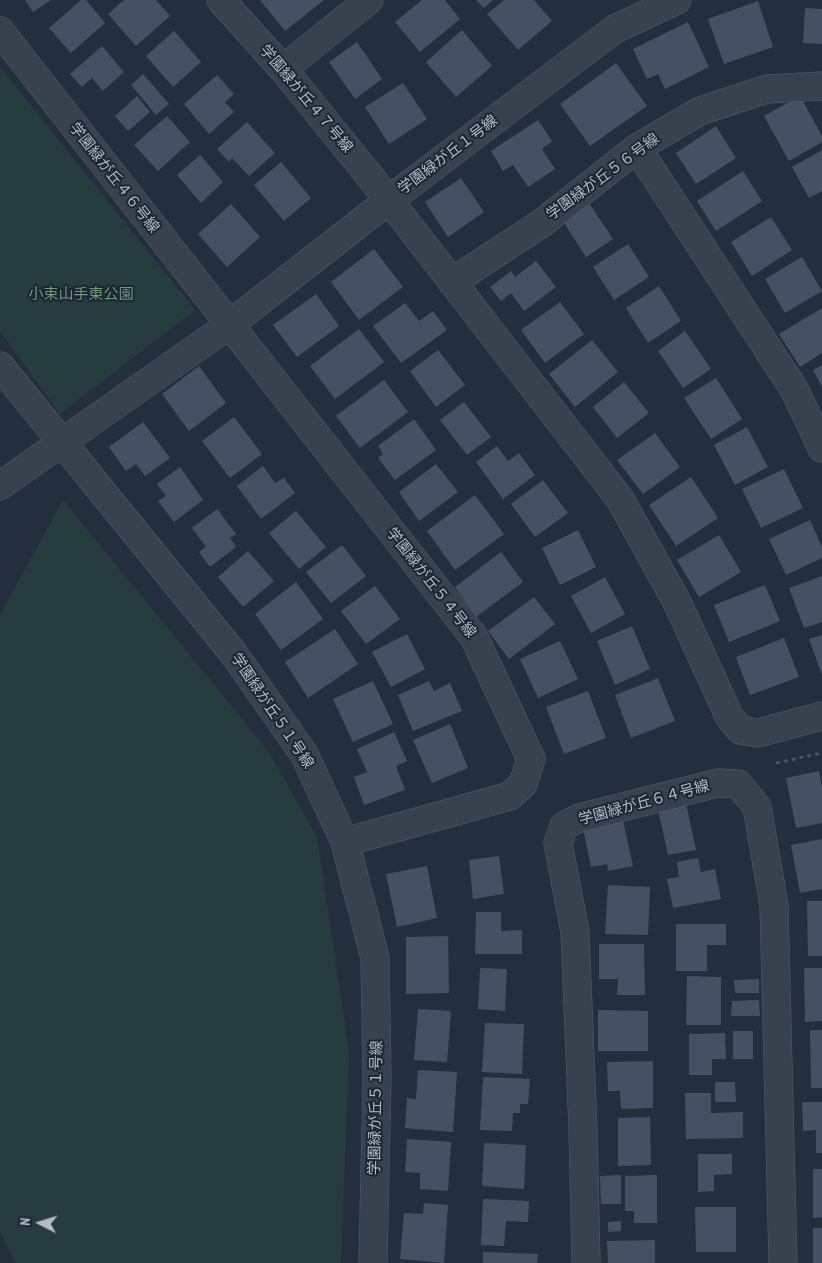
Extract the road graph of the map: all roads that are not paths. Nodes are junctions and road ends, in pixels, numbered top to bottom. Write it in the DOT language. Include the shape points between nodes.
graph roads {
  1 [pos="222,0"];
  2 [pos="369,0"];
  3 [pos="677,0"];
  4 [pos="0,31"];
  5 [pos="283,69"];
  6 [pos="822,86"];
  7 [pos="637,148"];
  8 [pos="389,200"];
  9 [pos="452,282"];
  10 [pos="229,325"];
  11 [pos="0,366"];
  12 [pos="62,441"];
  13 [pos="822,448"];
  14 [pos="0,486"];
  15 [pos="822,716"];
  16 [pos="345,842"];
  17 [pos="373,1263"];
  18 [pos="586,1263"];
  19 [pos="783,1263"];
  1 -- 5 [label="street, 学園緑が丘４７号線"];
  2 -- 5 [label="street"];
  3 -- 8 [label="street, 学園緑が丘１号線" via="615,29"];
  4 -- 10 [label="street, 学園緑が丘４６号線"];
  5 -- 8 [label="street, 学園緑が丘４７号線"];
  6 -- 7 [label="street, 学園緑が丘５６号線" via="767,89 700,111"];
  7 -- 9 [label="street, 学園緑が丘５６号線" via="542,222"];
  7 -- 13 [label="street" via="794,389"];
  8 -- 9 [label="street, 学園緑が丘４７号線"];
  8 -- 10 [label="street, 学園緑が丘１号線"];
  9 -- 15 [label="street, 学園緑が丘４７号線" via="620,499 677,602 729,716 740,730 758,733"];
  10 -- 12 [label="street"];
  10 -- 16 [label="street, 学園緑が丘５４号線" via="474,636 531,759 523,784 510,796"];
  11 -- 12 [label="street, 学園緑が丘５１号線"];
  12 -- 14 [label="street"];
  12 -- 16 [label="street, 学園緑が丘５１号線" via="245,669 304,754"];
  16 -- 17 [label="street, 学園緑が丘５１号線" via="375,958 378,1078"];
  18 -- 19 [label="street, 学園緑が丘６４号線" via="575,932 558,842 564,826 579,818 718,783 738,784 757,807 774,905"];
}
